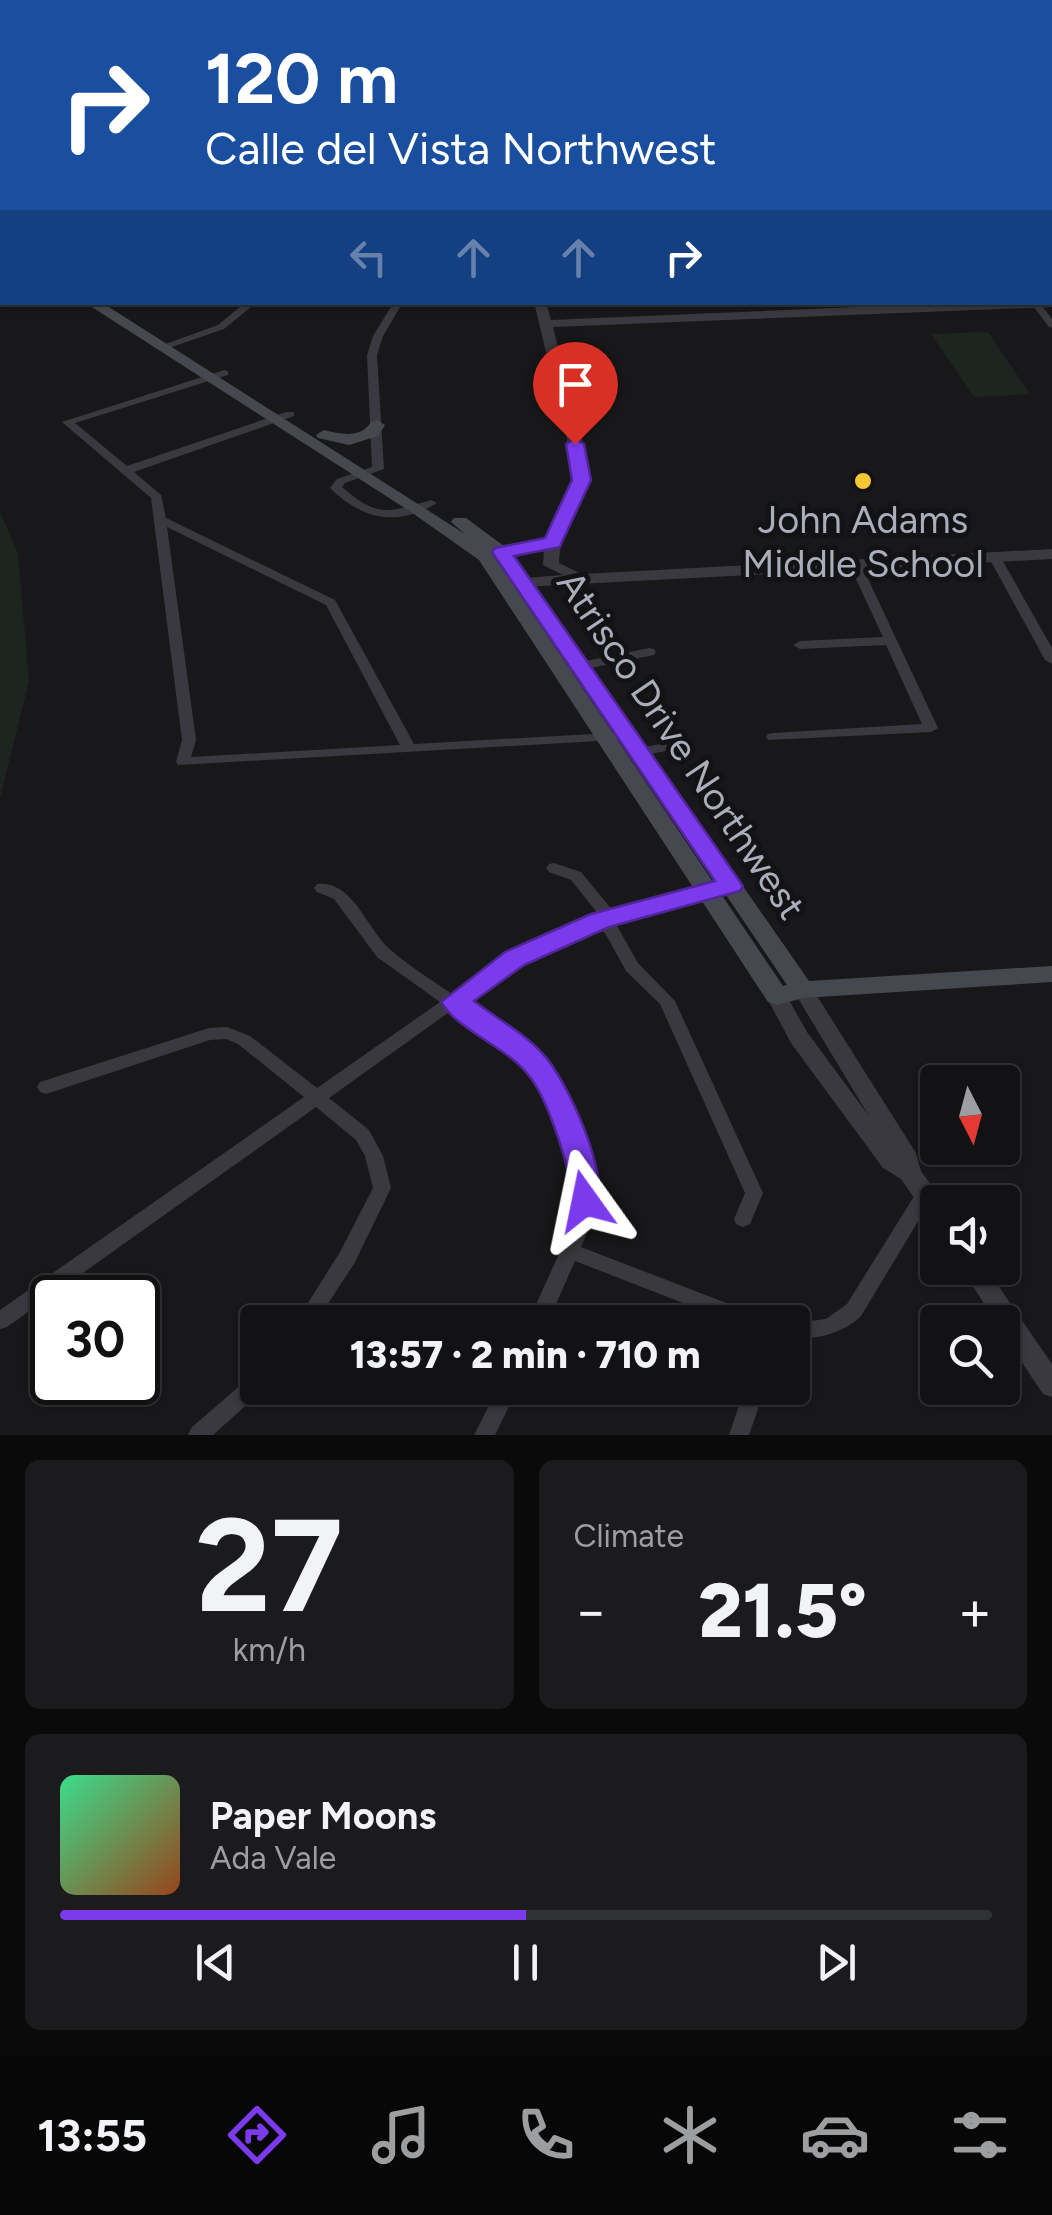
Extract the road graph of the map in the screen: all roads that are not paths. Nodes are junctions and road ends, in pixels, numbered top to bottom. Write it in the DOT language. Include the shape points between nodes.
graph roads {
  1 [pos="96,305"];
  2 [pos="115,305"];
  3 [pos="249,305"];
  4 [pos="396,305"];
  5 [pos="541,305"];
  6 [pos="641,305"];
  7 [pos="927,305"];
  8 [pos="1036,305"];
  9 [pos="766,308"];
  10 [pos="646,319"];
  11 [pos="545,324"];
  12 [pos="1052,325"];
  13 [pos="169,345"];
  14 [pos="217,376"];
  15 [pos="282,416"];
  16 [pos="377,425"];
  17 [pos="324,435"];
  18 [pos="378,469"];
  19 [pos="126,471"];
  20 [pos="360,473"];
  21 [pos="424,505"];
  22 [pos="160,520"];
  23 [pos="552,542"];
  24 [pos="494,554"];
  25 [pos="1052,554"];
  26 [pos="994,556"];
  27 [pos="855,564"];
  28 [pos="584,577"];
  29 [pos="513,581"];
  30 [pos="890,641"];
  31 [pos="800,645"];
  32 [pos="649,652"];
  33 [pos="1052,660"];
  34 [pos="571,668"];
  35 [pos="773,737"];
  36 [pos="604,738"];
  37 [pos="634,744"];
  38 [pos="676,745"];
  39 [pos="410,748"];
  40 [pos="554,868"];
  41 [pos="730,886"];
  42 [pos="322,888"];
  43 [pos="706,891"];
  44 [pos="604,918"];
  45 [pos="1052,974"];
  46 [pos="803,990"];
  47 [pos="776,996"];
  48 [pos="454,1002"];
  49 [pos="46,1087"];
  50 [pos="317,1098"];
  51 [pos="909,1173"];
  52 [pos="920,1189"];
  53 [pos="744,1219"];
  54 [pos="920,1220"];
  55 [pos="571,1251"];
  56 [pos="985,1285"];
  57 [pos="317,1305"];
  58 [pos="546,1305"];
  59 [pos="709,1305"];
  60 [pos="0,1322"];
  61 [pos="810,1330"];
  62 [pos="1052,1386"];
  63 [pos="240,1398"];
  64 [pos="499,1405"];
  65 [pos="749,1405"];
  66 [pos="198,1435"];
  67 [pos="484,1435"];
  68 [pos="739,1435"];
  1 -- 13 [label="main road, Atrisco Drive Northwest"];
  2 -- 13 [label="main road, Atrisco Drive Northwest"];
  3 -- 13 [label="street" via="229,323"];
  4 -- 16 [label="street" via="373,349"];
  5 -- 11 [label="street"];
  6 -- 10 [label="street"];
  7 -- 9 [label="street"];
  8 -- 12 [label="street"];
  9 -- 10 [label="street"];
  10 -- 11 [label="street"];
  11 -- 23 [label="street" via="581,468 578,492"];
  13 -- 14 [label="main road, Atrisco Drive Northwest"];
  14 -- 15 [label="main road, Atrisco Drive Northwest"];
  14 -- 19 [label="street" via="67,422"];
  15 -- 17 [label="main road, Atrisco Drive Northwest"];
  15 -- 19 [label="street"];
  15 -- 20 [label="main road, Atrisco Drive Northwest"];
  16 -- 17 [label="main road" via="356,440"];
  16 -- 18 [label="street"];
  17 -- 18 [label="main road, Atrisco Drive Northwest"];
  18 -- 20 [label="street"];
  18 -- 21 [label="main road, Atrisco Drive Northwest"];
  19 -- 22 [label="street" via="157,497"];
  20 -- 21 [label="main road, Atrisco Drive Northwest"];
  20 -- 21 [label="street" via="336,488 371,514 391,517"];
  21 -- 24 [label="main road, Atrisco Drive Northwest"];
  22 -- 39 [label="street" via="331,603"];
  22 -- 39 [label="street" via="189,740 183,762"];
  23 -- 24 [label="street"];
  23 -- 28 [label="street" via="551,565"];
  24 -- 29 [label="main road, Atrisco Drive Northwest"];
  25 -- 26 [label="street"];
  26 -- 27 [label="street"];
  26 -- 33 [label="street"];
  27 -- 28 [label="street"];
  27 -- 30 [label="street"];
  28 -- 29 [label="street"];
  29 -- 34 [label="main road, Atrisco Drive Northwest"];
  30 -- 31 [label="street"];
  30 -- 35 [label="street" via="930,728"];
  32 -- 34 [label="street"];
  34 -- 36 [label="main road, Atrisco Drive Northwest"];
  34 -- 37 [label="main road, Atrisco Drive Northwest"];
  36 -- 37 [label="street"];
  36 -- 39 [label="street"];
  36 -- 43 [label="main road, Atrisco Drive Northwest"];
  37 -- 38 [label="street"];
  37 -- 41 [label="main road, Atrisco Drive Northwest"];
  40 -- 44 [label="street" via="576,876"];
  41 -- 43 [label="street"];
  41 -- 46 [label="main road, Atrisco Drive Northwest"];
  42 -- 48 [label="street" via="340,896 383,953"];
  43 -- 44 [label="street"];
  43 -- 47 [label="main road, Atrisco Drive Northwest"];
  44 -- 48 [label="street" via="514,958"];
  44 -- 53 [label="street" via="632,967 668,1001 754,1192"];
  45 -- 46 [label="main road"];
  46 -- 47 [label="main road"];
  46 -- 51 [label="street, Atrisco Drive Northwest" via="908,1159"];
  47 -- 51 [label="street, Atrisco Drive Northwest" via="891,1162"];
  48 -- 50 [label="street"];
  48 -- 55 [label="street" via="528,1056 554,1090 584,1177 582,1224"];
  49 -- 50 [label="street" via="227,1033"];
  50 -- 57 [label="street" via="370,1144 382,1188"];
  50 -- 60 [label="street"];
  51 -- 52 [label="street, Atrisco Drive Northwest"];
  54 -- 61 [label="street" via="844,1320"];
  55 -- 58 [label="street"];
  55 -- 59 [label="street"];
  56 -- 62 [label="street"];
  63 -- 66 [label="street"];
  64 -- 67 [label="street"];
  65 -- 68 [label="street"];
}
